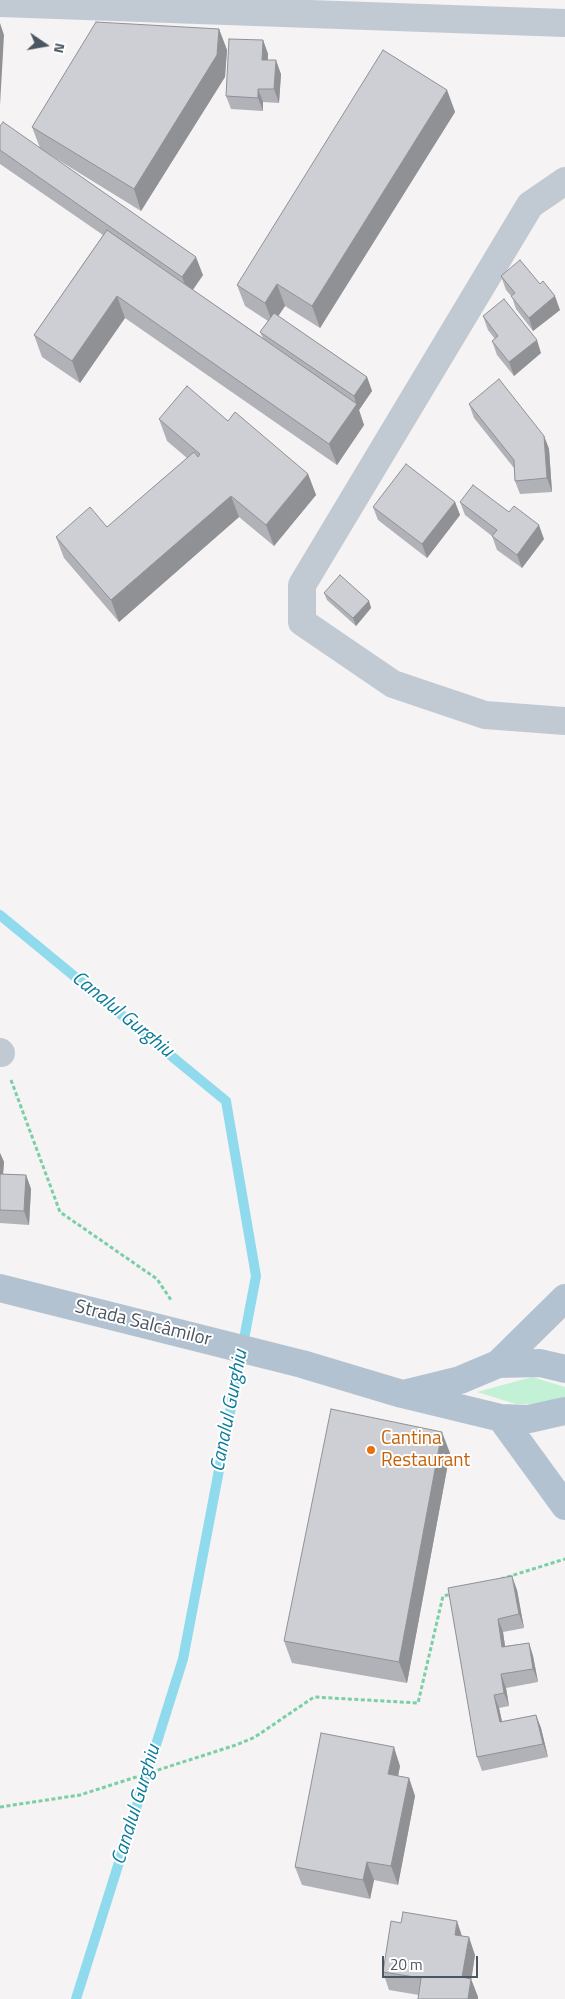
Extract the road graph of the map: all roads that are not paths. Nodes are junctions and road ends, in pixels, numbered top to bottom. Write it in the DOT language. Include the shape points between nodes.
graph roads {
  1 [pos="0,3"];
  2 [pos="565,23"];
  3 [pos="565,181"];
  4 [pos="565,721"];
  5 [pos="0,1288"];
  6 [pos="565,1298"];
  7 [pos="498,1364"];
  8 [pos="565,1369"];
  9 [pos="402,1394"];
  10 [pos="565,1411"];
  11 [pos="501,1418"];
  12 [pos="565,1506"];
  1 -- 2 [label="lane"];
  3 -- 4 [label="lane" via="530,205 302,585 302,622 393,684 485,715"];
  5 -- 9 [label="main road, Strada Salcâmilor" via="302,1364"];
  6 -- 7 [label="main road"];
  7 -- 8 [label="main road" via="540,1363"];
  7 -- 9 [label="main road" via="460,1380"];
  9 -- 11 [label="main road, Strada Salcâmilor"];
  10 -- 11 [label="main road, Strada Salcâmilor" via="530,1419"];
  11 -- 12 [label="main road"];
}
